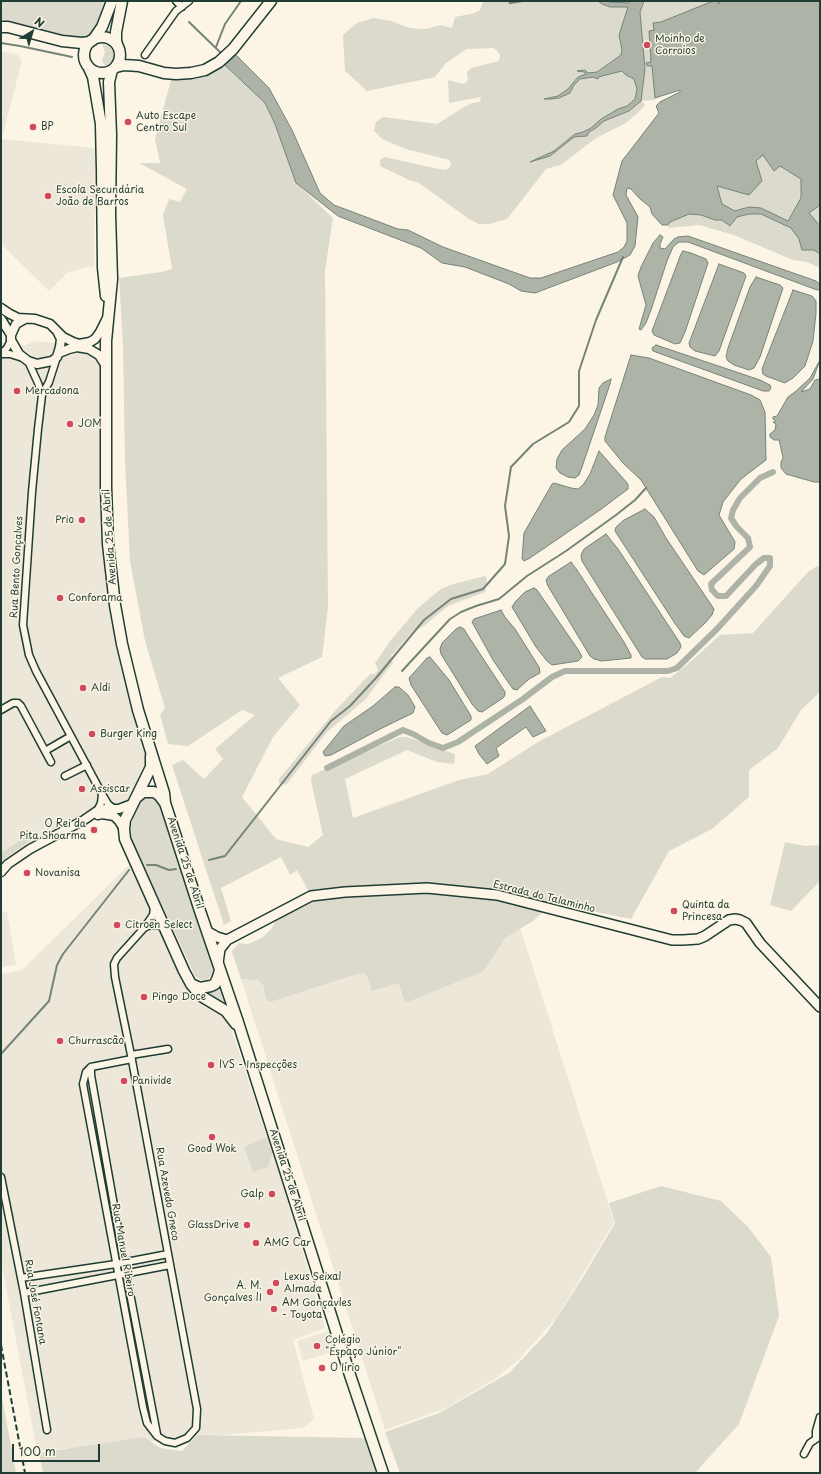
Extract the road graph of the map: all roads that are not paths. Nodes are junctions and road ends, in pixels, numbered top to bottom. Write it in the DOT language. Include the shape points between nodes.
graph roads {
  1 [pos="112,1"];
  2 [pos="122,1"];
  3 [pos="176,1"];
  4 [pos="189,1"];
  5 [pos="271,1"];
  6 [pos="182,7"];
  7 [pos="3,25"];
  8 [pos="62,41"];
  9 [pos="92,41"];
  10 [pos="119,49"];
  11 [pos="145,55"];
  12 [pos="87,64"];
  13 [pos="139,66"];
  14 [pos="114,68"];
  15 [pos="1,308"];
  16 [pos="109,315"];
  17 [pos="1,319"];
  18 [pos="25,319"];
  19 [pos="56,331"];
  20 [pos="11,337"];
  21 [pos="1,354"];
  22 [pos="58,355"];
  23 [pos="27,360"];
  24 [pos="106,366"];
  25 [pos="42,395"];
  26 [pos="1,710"];
  27 [pos="71,736"];
  28 [pos="45,751"];
  29 [pos="151,754"];
  30 [pos="52,762"];
  31 [pos="87,764"];
  32 [pos="65,776"];
  33 [pos="102,794"];
  34 [pos="134,800"];
  35 [pos="165,803"];
  36 [pos="114,809"];
  37 [pos="97,811"];
  38 [pos="84,820"];
  39 [pos="124,829"];
  40 [pos="1,872"];
  41 [pos="154,905"];
  42 [pos="144,928"];
  43 [pos="165,930"];
  44 [pos="208,932"];
  45 [pos="227,940"];
  46 [pos="219,966"];
  47 [pos="192,984"];
  48 [pos="820,1007"];
  49 [pos="242,1037"];
  50 [pos="168,1049"];
  51 [pos="132,1057"];
  52 [pos="91,1067"];
  53 [pos="1,1177"];
  54 [pos="168,1254"];
  55 [pos="124,1262"];
  56 [pos="116,1264"];
  57 [pos="170,1265"];
  58 [pos="126,1274"];
  59 [pos="118,1275"];
  60 [pos="21,1278"];
  61 [pos="24,1293"];
  62 [pos="820,1417"];
  63 [pos="47,1430"];
  64 [pos="157,1436"];
  65 [pos="818,1442"];
  66 [pos="804,1454"];
  67 [pos="383,1473"];
  1 -- 9 [label="main road" via="102,28"];
  2 -- 10 [label="main road" via="116,32"];
  3 -- 6 [label="street"];
  4 -- 6 [label="street"];
  5 -- 13 [label="main road" via="220,62 203,70 184,74 167,74"];
  6 -- 11 [label="street" via="176,11"];
  7 -- 8 [label="main road"];
  8 -- 9 [label="main road"];
  8 -- 12 [label="main road" via="80,54"];
  9 -- 10 [label="main road" via="101,37 108,38 116,43"];
  9 -- 12 [label="main road" via="85,52"];
  10 -- 13 [label="main road"];
  10 -- 14 [label="main road" via="120,60"];
  12 -- 14 [label="main road" via="98,72 105,73"];
  12 -- 16 [label="main road, Avenida 25 de Abril" via="93,77 101,124 103,268"];
  13 -- 14 [label="main road" via="124,65"];
  14 -- 16 [label="main road, Avenida 25 de Abril" via="109,82 112,279"];
  15 -- 18 [label="street" via="18,318"];
  16 -- 19 [label="street" via="100,332 90,342 79,344"];
  16 -- 24 [label="main road, Avenida 25 de Abril"];
  17 -- 20 [label="street"];
  18 -- 19 [label="street" via="44,321"];
  18 -- 20 [label="street" via="16,324"];
  19 -- 22 [label="street" via="61,339"];
  20 -- 21 [label="street" via="7,348"];
  20 -- 23 [label="street" via="19,354"];
  21 -- 23 [label="street" via="10,354"];
  22 -- 23 [label="street" via="45,363 37,364"];
  22 -- 24 [label="street" via="69,348 89,348"];
  22 -- 25 [label="street, Rua Bento Gonçalves"];
  23 -- 25 [label="street, Rua Bento Gonçalves"];
  24 -- 29 [label="main road, Avenida 25 de Abril" via="106,487 111,574 128,672"];
  25 -- 27 [label="street, Rua Bento Gonçalves" via="23,624 29,655"];
  26 -- 28 [label="street" via="18,703"];
  27 -- 28 [label="street"];
  27 -- 31 [label="street, Rua Bento Gonçalves"];
  28 -- 30 [label="street"];
  29 -- 34 [label="main road, Avenida 25 de Abril" via="150,767"];
  29 -- 35 [label="main road, Avenida 25 de Abril"];
  31 -- 32 [label="street"];
  31 -- 33 [label="street, Rua Bento Gonçalves"];
  33 -- 36 [label="street, Rua Bento Gonçalves"];
  33 -- 37 [label="street"];
  34 -- 35 [label="main road" via="143,792 154,792"];
  34 -- 36 [label="street" via="119,809"];
  34 -- 39 [label="main road, Avenida 25 de Abril"];
  35 -- 44 [label="main road, Avenida 25 de Abril"];
  36 -- 37 [label="street"];
  37 -- 38 [label="street"];
  38 -- 39 [label="street" via="102,814 114,816"];
  38 -- 40 [label="street" via="30,849"];
  39 -- 41 [label="main road, Avenida 25 de Abril" via="125,839"];
  41 -- 42 [label="street, Rua Azevedo Gneco" via="153,915"];
  41 -- 43 [label="main road, Avenida 25 de Abril"];
  42 -- 43 [label="street" via="156,925 162,926"];
  42 -- 51 [label="street, Rua Azevedo Gneco" via="114,964"];
  43 -- 47 [label="main road, Avenida 25 de Abril"];
  44 -- 45 [label="main road"];
  44 -- 46 [label="main road, Avenida 25 de Abril"];
  45 -- 46 [label="main road" via="220,949"];
  45 -- 48 [label="main road, Estrada do Talaminho" via="311,896 427,888 497,895 672,940 698,938 729,920 737,919 746,923 760,943"];
  46 -- 47 [label="main road" via="215,984 200,988"];
  46 -- 49 [label="main road, Avenida 25 de Abril"];
  47 -- 49 [label="main road, Avenida 25 de Abril" via="201,996 226,1011"];
  49 -- 67 [label="main road, Avenida 25 de Abril"];
  50 -- 51 [label="street"];
  51 -- 52 [label="street"];
  51 -- 54 [label="street, Rua Azevedo Gneco"];
  52 -- 55 [label="street"];
  52 -- 56 [label="street, Rua Manuel Ribeiro" via="86,1072 83,1084"];
  53 -- 60 [label="street, Rua José Fontana"];
  54 -- 55 [label="street"];
  54 -- 57 [label="street, Rua Azevedo Gneco"];
  55 -- 56 [label="street"];
  55 -- 58 [label="street"];
  56 -- 59 [label="street, Rua Manuel Ribeiro"];
  56 -- 60 [label="street"];
  57 -- 58 [label="street"];
  57 -- 64 [label="street, Rua Azevedo Gneco" via="197,1409 196,1428 187,1438 175,1443"];
  58 -- 59 [label="street"];
  58 -- 64 [label="street"];
  59 -- 61 [label="street"];
  59 -- 64 [label="street, Rua Manuel Ribeiro" via="143,1408 147,1423"];
  60 -- 61 [label="street, Rua José Fontana"];
  61 -- 63 [label="street, Rua José Fontana"];
  62 -- 65 [label="street" via="816,1431"];
  65 -- 66 [label="street" via="810,1443"];
}
